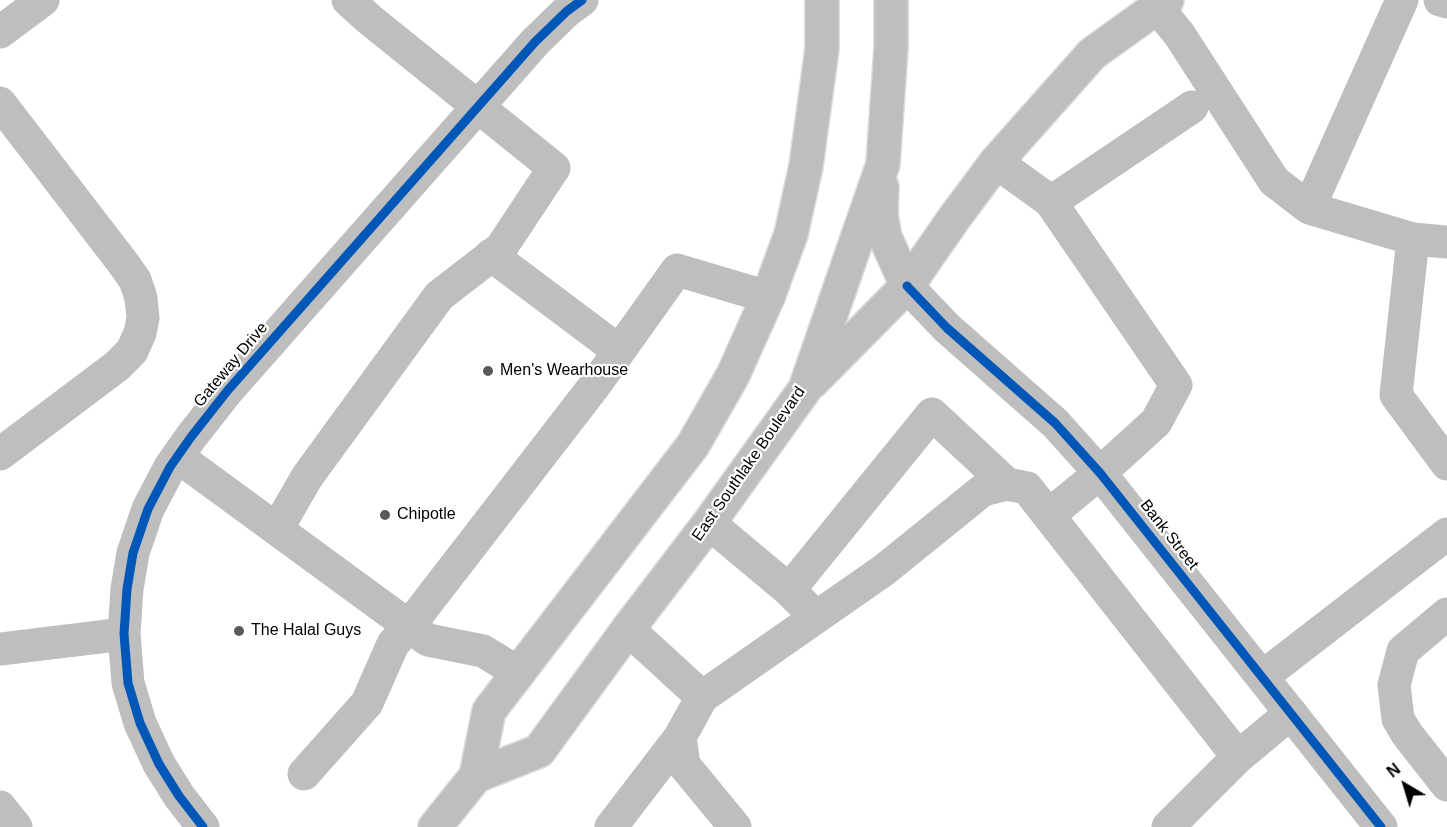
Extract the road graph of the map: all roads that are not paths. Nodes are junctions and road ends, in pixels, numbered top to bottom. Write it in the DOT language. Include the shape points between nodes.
graph roads {
  1 [pos="43,0"];
  2 [pos="348,0"];
  3 [pos="582,0"];
  4 [pos="822,0"];
  5 [pos="891,0"];
  6 [pos="1402,0"];
  7 [pos="1440,0"];
  8 [pos="1447,2"];
  9 [pos="1162,4"];
  10 [pos="0,32"];
  11 [pos="0,103"];
  12 [pos="478,106"];
  13 [pos="1192,107"];
  14 [pos="996,162"];
  15 [pos="884,164"];
  16 [pos="1051,202"];
  17 [pos="1309,207"];
  18 [pos="1413,238"];
  19 [pos="1447,242"];
  20 [pos="491,255"];
  21 [pos="907,286"];
  22 [pos="768,297"];
  23 [pos="619,351"];
  24 [pos="805,389"];
  25 [pos="0,454"];
  26 [pos="178,457"];
  27 [pos="1447,464"];
  28 [pos="1100,473"];
  29 [pos="1007,484"];
  30 [pos="1049,515"];
  31 [pos="709,523"];
  32 [pos="277,529"];
  33 [pos="1447,534"];
  34 [pos="789,590"];
  35 [pos="1447,614"];
  36 [pos="817,617"];
  37 [pos="409,626"];
  38 [pos="628,629"];
  39 [pos="124,633"];
  40 [pos="0,649"];
  41 [pos="519,673"];
  42 [pos="1262,677"];
  43 [pos="702,697"];
  44 [pos="1291,713"];
  45 [pos="680,737"];
  46 [pos="1238,757"];
  47 [pos="304,774"];
  48 [pos="476,776"];
  49 [pos="1447,784"];
  50 [pos="0,807"];
  51 [pos="16,827"];
  52 [pos="203,827"];
  53 [pos="435,827"];
  54 [pos="611,827"];
  55 [pos="735,827"];
  56 [pos="1167,827"];
  57 [pos="1381,827"];
  1 -- 10 [label="main road"];
  2 -- 12 [label="main road"];
  3 -- 12 [label="main road, Gateway Drive" via="535,42"];
  4 -- 22 [label="main road, East Southlake Boulevard" via="822,49 806,166 792,234"];
  5 -- 15 [label="main road, East Southlake Boulevard"];
  6 -- 17 [label="main road"];
  7 -- 8 [label="main road"];
  9 -- 14 [label="main road" via="1092,54"];
  9 -- 17 [label="main road" via="1274,181"];
  11 -- 25 [label="main road" via="135,280 143,318 132,351 117,366"];
  12 -- 20 [label="main road" via="554,168 501,248"];
  12 -- 26 [label="main road, Gateway Drive" via="228,390"];
  13 -- 16 [label="main road"];
  14 -- 16 [label="main road"];
  14 -- 21 [label="main road"];
  15 -- 21 [label="main road, Bank Street" via="881,215 885,237"];
  15 -- 24 [label="main road, East Southlake Boulevard"];
  16 -- 28 [label="main road" via="1176,385 1156,422"];
  17 -- 18 [label="main road"];
  18 -- 19 [label="main road"];
  18 -- 27 [label="main road" via="1396,395"];
  20 -- 23 [label="main road"];
  20 -- 32 [label="main road" via="439,296 307,477"];
  21 -- 24 [label="main road"];
  21 -- 28 [label="main road, Bank Street" via="947,328 1055,423"];
  22 -- 23 [label="main road" via="677,270"];
  22 -- 41 [label="main road, East Southlake Boulevard" via="733,375 693,445"];
  23 -- 37 [label="main road"];
  24 -- 31 [label="main road, East Southlake Boulevard"];
  26 -- 32 [label="main road"];
  26 -- 39 [label="main road, Gateway Drive" via="148,509 133,553"];
  28 -- 30 [label="main road"];
  28 -- 42 [label="main road, Bank Street"];
  29 -- 30 [label="main road" via="1027,488"];
  29 -- 34 [label="main road" via="932,414"];
  29 -- 36 [label="main road" via="983,490 884,570"];
  30 -- 46 [label="main road"];
  31 -- 34 [label="main road"];
  31 -- 38 [label="main road, East Southlake Boulevard"];
  32 -- 37 [label="main road"];
  33 -- 42 [label="main road"];
  34 -- 36 [label="main road"];
  35 -- 49 [label="main road" via="1403,651 1394,685 1398,719"];
  36 -- 43 [label="main road"];
  37 -- 41 [label="main road" via="428,640 483,651"];
  37 -- 47 [label="main road" via="393,644 367,703"];
  38 -- 43 [label="main road"];
  38 -- 48 [label="main road, East Southlake Boulevard" via="539,751"];
  39 -- 40 [label="main road"];
  39 -- 52 [label="main road, Gateway Drive" via="128,683 140,723 159,764"];
  41 -- 48 [label="main road, East Southlake Boulevard" via="489,711"];
  42 -- 44 [label="main road, Bank Street"];
  43 -- 45 [label="main road"];
  44 -- 46 [label="main road"];
  44 -- 57 [label="main road, Bank Street"];
  45 -- 54 [label="main road"];
  45 -- 55 [label="main road" via="684,765"];
  46 -- 56 [label="main road"];
  48 -- 53 [label="main road, East Southlake Boulevard"];
  50 -- 51 [label="main road"];
}
